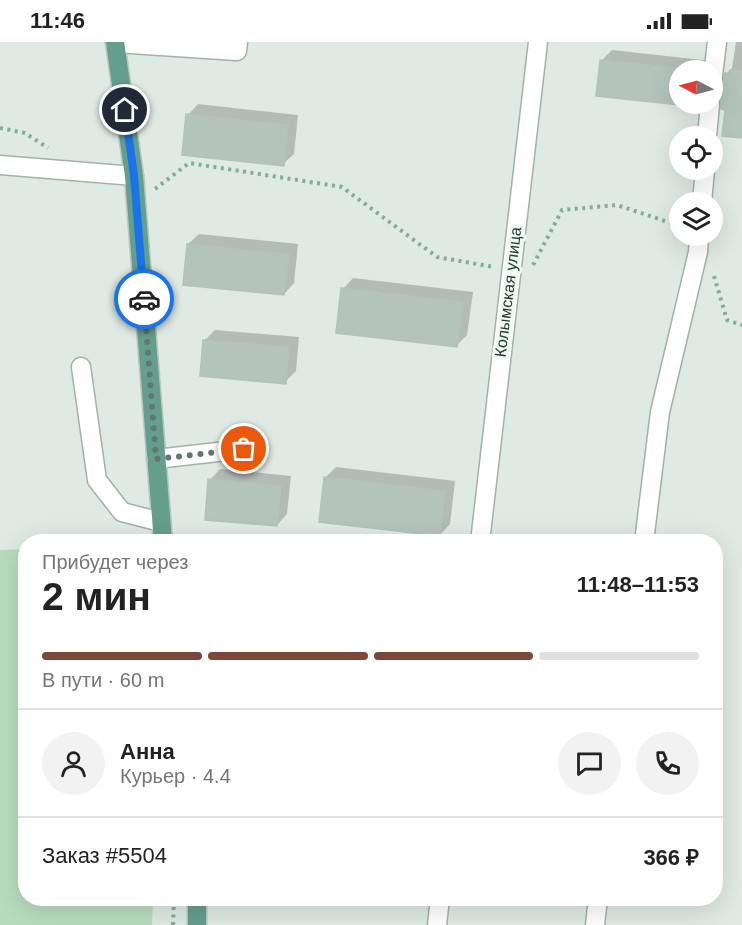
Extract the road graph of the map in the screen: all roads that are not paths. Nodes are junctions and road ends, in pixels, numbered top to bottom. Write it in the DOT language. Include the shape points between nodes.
graph roads {
  1 [pos="115,42"];
  2 [pos="238,42"];
  3 [pos="538,42"];
  4 [pos="717,42"];
  5 [pos="715,60"];
  6 [pos="0,165"];
  7 [pos="134,176"];
  8 [pos="698,246"];
  9 [pos="81,367"];
  10 [pos="244,449"];
  11 [pos="156,459"];
  12 [pos="161,522"];
  13 [pos="162,534"];
  14 [pos="481,534"];
  15 [pos="645,534"];
  16 [pos="197,906"];
  17 [pos="439,906"];
  18 [pos="597,906"];
  19 [pos="197,925"];
  20 [pos="437,925"];
  21 [pos="595,925"];
  1 -- 2 [label="street" via="237,51"];
  1 -- 7 [label="main road"];
  3 -- 14 [label="street, Колымская улица"];
  4 -- 5 [label="street"];
  6 -- 7 [label="street"];
  7 -- 11 [label="main road"];
  8 -- 15 [label="street" via="660,412"];
  9 -- 12 [label="street" via="97,480 122,512"];
  10 -- 11 [label="street"];
  11 -- 12 [label="main road"];
  12 -- 13 [label="main road"];
  16 -- 19 [label="main road"];
  17 -- 20 [label="street"];
  18 -- 21 [label="street"];
}
